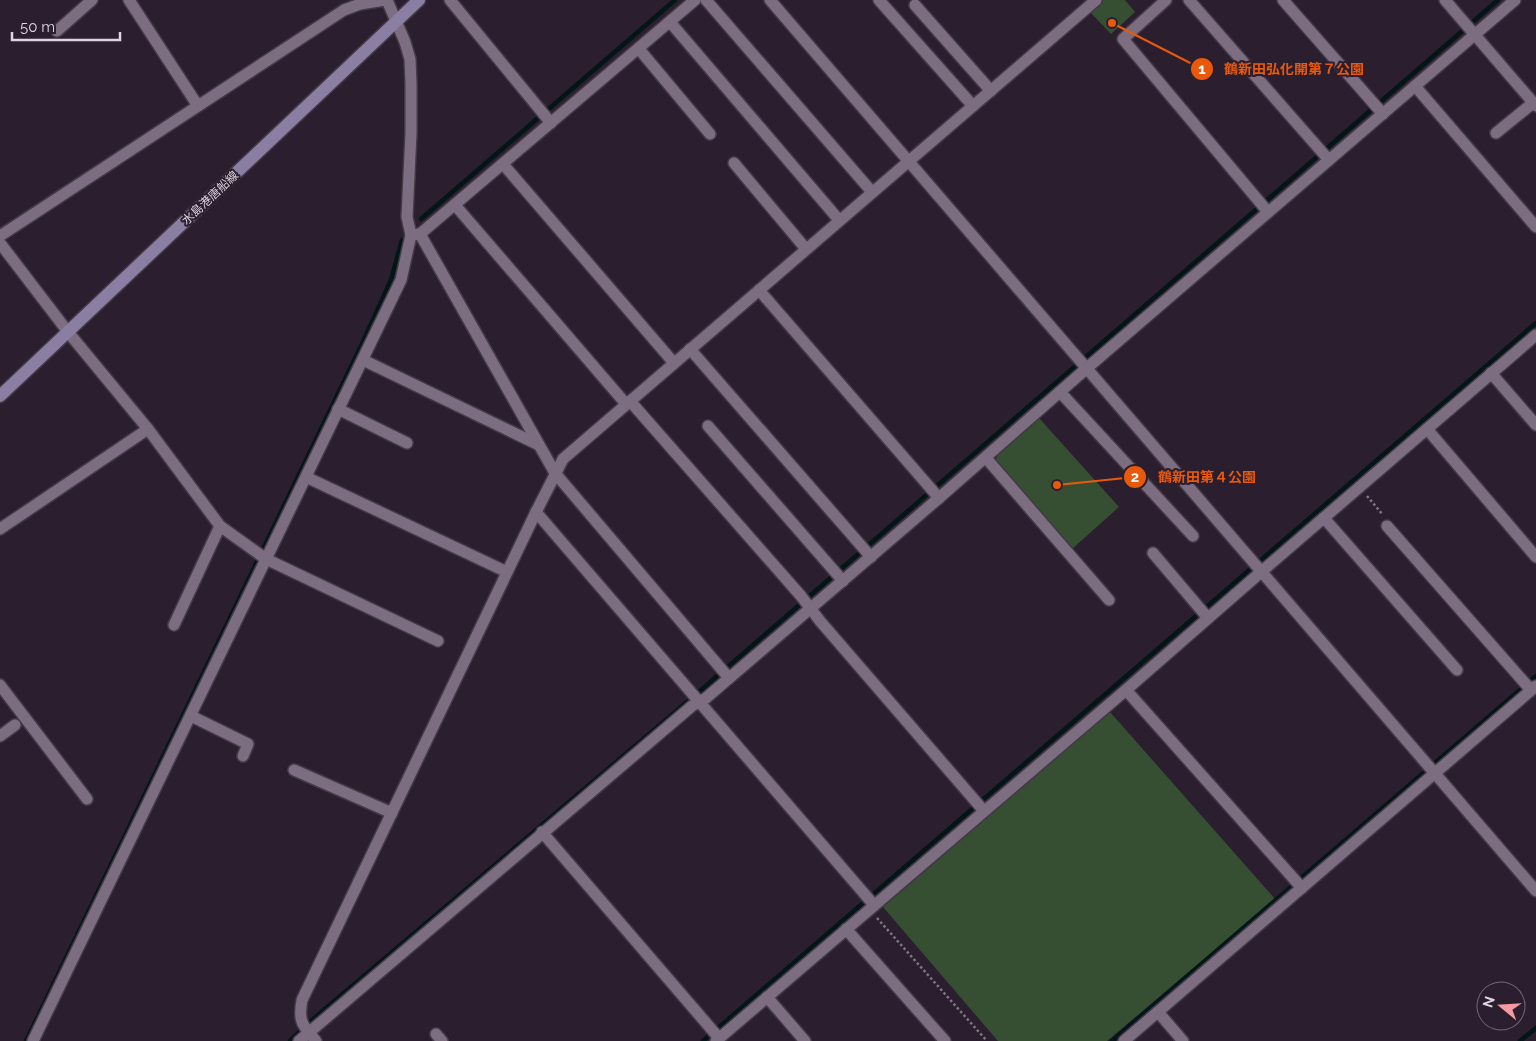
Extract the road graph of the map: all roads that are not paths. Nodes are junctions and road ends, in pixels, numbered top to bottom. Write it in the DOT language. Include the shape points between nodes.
graph roads {
  1 [pos="92,0"];
  2 [pos="129,0"];
  3 [pos="386,0"];
  4 [pos="419,0"];
  5 [pos="450,0"];
  6 [pos="696,0"];
  7 [pos="706,0"];
  8 [pos="770,0"];
  9 [pos="879,0"];
  10 [pos="1096,0"];
  11 [pos="1166,0"];
  12 [pos="1190,0"];
  13 [pos="1284,0"];
  14 [pos="1446,0"];
  15 [pos="1515,0"];
  16 [pos="915,5"];
  17 [pos="396,21"];
  18 [pos="670,22"];
  19 [pos="1470,29"];
  20 [pos="57,31"];
  21 [pos="639,49"];
  22 [pos="1415,86"];
  23 [pos="990,91"];
  24 [pos="1535,104"];
  25 [pos="198,106"];
  26 [pos="973,106"];
  27 [pos="1378,108"];
  28 [pos="546,117"];
  29 [pos="1496,133"];
  30 [pos="710,134"];
  31 [pos="1324,155"];
  32 [pos="909,160"];
  33 [pos="734,163"];
  34 [pos="503,164"];
  35 [pos="872,192"];
  36 [pos="456,205"];
  37 [pos="1264,207"];
  38 [pos="839,220"];
  39 [pos="1536,227"];
  40 [pos="416,235"];
  41 [pos="0,236"];
  42 [pos="0,243"];
  43 [pos="806,249"];
  44 [pos="759,290"];
  45 [pos="68,332"];
  46 [pos="1536,335"];
  47 [pos="690,349"];
  48 [pos="363,360"];
  49 [pos="674,363"];
  50 [pos="1083,363"];
  51 [pos="1491,373"];
  52 [pos="1060,392"];
  53 [pos="0,396"];
  54 [pos="628,402"];
  55 [pos="338,409"];
  56 [pos="1536,425"];
  57 [pos="708,426"];
  58 [pos="148,429"];
  59 [pos="1426,430"];
  60 [pos="407,443"];
  61 [pos="538,445"];
  62 [pos="986,458"];
  63 [pos="556,474"];
  64 [pos="306,477"];
  65 [pos="935,493"];
  66 [pos="536,512"];
  67 [pos="1324,518"];
  68 [pos="220,526"];
  69 [pos="1387,526"];
  70 [pos="0,529"];
  71 [pos="1193,536"];
  72 [pos="866,552"];
  73 [pos="1153,553"];
  74 [pos="262,556"];
  75 [pos="1536,557"];
  76 [pos="1256,566"];
  77 [pos="508,572"];
  78 [pos="838,576"];
  79 [pos="1109,600"];
  80 [pos="806,603"];
  81 [pos="1204,612"];
  82 [pos="174,625"];
  83 [pos="438,641"];
  84 [pos="1457,670"];
  85 [pos="725,673"];
  86 [pos="0,685"];
  87 [pos="1530,686"];
  88 [pos="1126,690"];
  89 [pos="696,697"];
  90 [pos="191,716"];
  91 [pos="14,725"];
  92 [pos="253,733"];
  93 [pos="0,736"];
  94 [pos="248,744"];
  95 [pos="243,756"];
  96 [pos="294,770"];
  97 [pos="1432,770"];
  98 [pos="86,799"];
  99 [pos="980,806"];
  100 [pos="392,813"];
  101 [pos="542,832"];
  102 [pos="1299,884"];
  103 [pos="1536,891"];
  104 [pos="870,903"];
  105 [pos="846,928"];
  106 [pos="767,997"];
  107 [pos="1158,1012"];
  108 [pos="309,1032"];
  109 [pos="716,1036"];
  110 [pos="33,1041"];
  111 [pos="298,1041"];
  112 [pos="805,1041"];
  113 [pos="945,1041"];
  114 [pos="1124,1041"];
  115 [pos="1183,1041"];
  1 -- 20 [label="street"];
  2 -- 25 [label="street"];
  3 -- 17 [label="street"];
  3 -- 25 [label="street" via="344,10"];
  4 -- 17 [label="main road, 水島港唐船線"];
  5 -- 28 [label="street"];
  6 -- 18 [label="street"];
  7 -- 35 [label="street"];
  8 -- 32 [label="street"];
  9 -- 26 [label="street"];
  10 -- 23 [label="street"];
  11 -- 37 [label="street" via="1123,39"];
  12 -- 31 [label="street"];
  13 -- 27 [label="street"];
  14 -- 19 [label="street"];
  15 -- 19 [label="street"];
  16 -- 23 [label="street"];
  17 -- 40 [label="street" via="410,59 407,217"];
  17 -- 45 [label="main road, 水島港唐船線"];
  18 -- 21 [label="street"];
  18 -- 38 [label="street"];
  19 -- 22 [label="street"];
  19 -- 24 [label="street"];
  21 -- 28 [label="street"];
  21 -- 30 [label="street"];
  22 -- 27 [label="street"];
  22 -- 39 [label="street"];
  23 -- 26 [label="street"];
  24 -- 29 [label="street"];
  25 -- 41 [label="street"];
  26 -- 32 [label="street"];
  27 -- 31 [label="street"];
  28 -- 34 [label="street"];
  31 -- 37 [label="street"];
  32 -- 35 [label="street"];
  32 -- 50 [label="street"];
  33 -- 43 [label="street"];
  34 -- 36 [label="street"];
  34 -- 49 [label="street"];
  35 -- 38 [label="street"];
  36 -- 40 [label="street"];
  36 -- 54 [label="street"];
  37 -- 50 [label="street"];
  38 -- 43 [label="street"];
  40 -- 48 [label="street" via="401,280"];
  40 -- 61 [label="street"];
  42 -- 45 [label="street"];
  43 -- 44 [label="street"];
  44 -- 47 [label="street"];
  44 -- 65 [label="street"];
  45 -- 53 [label="main road, 水島港唐船線"];
  45 -- 58 [label="street"];
  46 -- 51 [label="street"];
  47 -- 49 [label="street"];
  47 -- 72 [label="street"];
  48 -- 55 [label="street"];
  48 -- 61 [label="street"];
  49 -- 54 [label="street"];
  50 -- 52 [label="street"];
  50 -- 76 [label="street"];
  51 -- 56 [label="street"];
  51 -- 59 [label="street"];
  52 -- 62 [label="street"];
  52 -- 71 [label="street"];
  54 -- 63 [label="street" via="563,459"];
  54 -- 80 [label="street"];
  55 -- 60 [label="street"];
  55 -- 64 [label="street"];
  57 -- 78 [label="street"];
  58 -- 68 [label="street"];
  58 -- 70 [label="street"];
  59 -- 67 [label="street"];
  59 -- 75 [label="street"];
  61 -- 63 [label="street"];
  62 -- 65 [label="street"];
  62 -- 79 [label="street"];
  63 -- 66 [label="street"];
  63 -- 85 [label="street"];
  64 -- 74 [label="street"];
  64 -- 77 [label="street"];
  65 -- 72 [label="street"];
  66 -- 77 [label="street"];
  66 -- 89 [label="street"];
  67 -- 76 [label="street"];
  67 -- 84 [label="street"];
  68 -- 74 [label="street"];
  68 -- 82 [label="street"];
  69 -- 87 [label="street"];
  72 -- 78 [label="street"];
  73 -- 81 [label="street"];
  74 -- 83 [label="street"];
  74 -- 90 [label="street"];
  76 -- 81 [label="street"];
  76 -- 97 [label="street"];
  77 -- 100 [label="street"];
  78 -- 80 [label="street"];
  80 -- 85 [label="street"];
  80 -- 99 [label="street"];
  81 -- 88 [label="street"];
  85 -- 89 [label="street"];
  86 -- 98 [label="street"];
  87 -- 97 [label="street"];
  88 -- 99 [label="street"];
  88 -- 102 [label="street"];
  89 -- 101 [label="street" via="692,706"];
  89 -- 104 [label="street"];
  90 -- 94 [label="street"];
  90 -- 110 [label="street"];
  91 -- 93 [label="street"];
  92 -- 94 [label="street"];
  94 -- 95 [label="street"];
  96 -- 100 [label="street"];
  97 -- 102 [label="street"];
  97 -- 103 [label="street"];
  99 -- 104 [label="street"];
  100 -- 108 [label="street" via="302,1000 299,1015"];
  101 -- 108 [label="street"];
  101 -- 109 [label="street"];
  102 -- 107 [label="street"];
  104 -- 105 [label="street"];
  105 -- 106 [label="street"];
  105 -- 113 [label="street"];
  106 -- 109 [label="street"];
  106 -- 112 [label="street"];
  107 -- 114 [label="street"];
  107 -- 115 [label="street"];
  108 -- 111 [label="street"];
}
